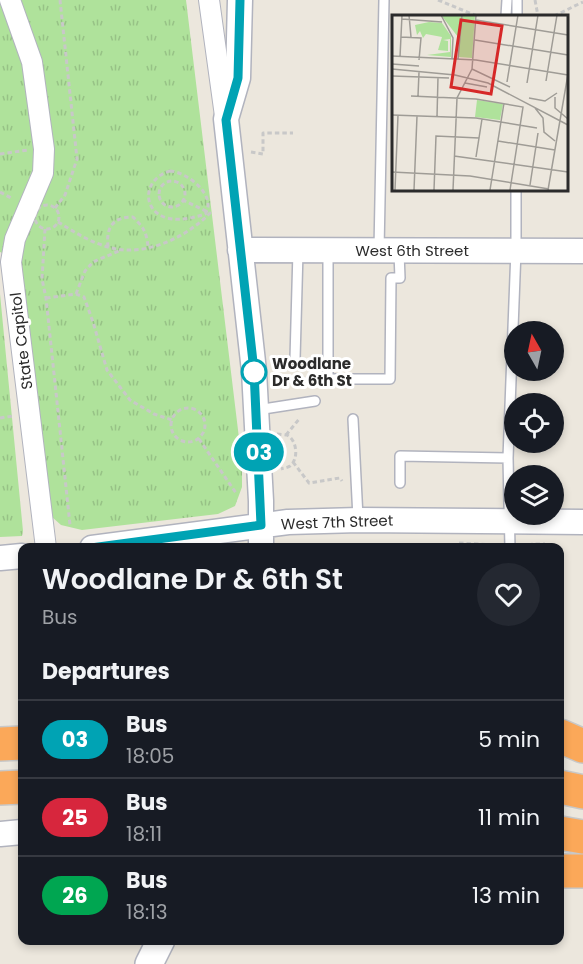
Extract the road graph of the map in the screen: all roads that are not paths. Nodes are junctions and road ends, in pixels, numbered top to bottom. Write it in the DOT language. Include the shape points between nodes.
graph roads {
  1 [pos="10,0"];
  2 [pos="209,0"];
  3 [pos="240,0"];
  4 [pos="384,0"];
  5 [pos="507,0"];
  6 [pos="506,15"];
  7 [pos="226,120"];
  8 [pos="516,190"];
  9 [pos="298,249"];
  10 [pos="328,249"];
  11 [pos="240,250"];
  12 [pos="389,250"];
  13 [pos="516,250"];
  14 [pos="583,251"];
  15 [pos="6,262"];
  16 [pos="295,359"];
  17 [pos="315,401"];
  18 [pos="257,410"];
  19 [pos="353,419"];
  20 [pos="508,458"];
  21 [pos="508,465"];
  22 [pos="400,483"];
  23 [pos="358,511"];
  24 [pos="504,521"];
  25 [pos="564,522"];
  26 [pos="583,522"];
  27 [pos="510,525"];
  28 [pos="261,536"];
  29 [pos="178,542"];
  30 [pos="45,543"];
  31 [pos="510,543"];
  32 [pos="18,556"];
  33 [pos="0,558"];
  34 [pos="564,738"];
  35 [pos="18,743"];
  36 [pos="0,744"];
  37 [pos="583,746"];
  38 [pos="18,787"];
  39 [pos="0,788"];
  40 [pos="564,788"];
  41 [pos="583,792"];
  42 [pos="18,832"];
  43 [pos="0,834"];
  44 [pos="564,834"];
  45 [pos="583,837"];
  46 [pos="564,871"];
  47 [pos="583,872"];
  48 [pos="158,945"];
  49 [pos="149,964"];
  1 -- 15 [label="street, State Capitol" via="32,62 44,149 43,173"];
  2 -- 7 [label="street"];
  3 -- 7 [label="street" via="238,78"];
  4 -- 12 [label="lane"];
  5 -- 6 [label="lane"];
  7 -- 11 [label="street"];
  8 -- 13 [label="lane"];
  9 -- 10 [label="street, West 6th Street"];
  9 -- 11 [label="street, West 6th Street"];
  9 -- 16 [label="lane"];
  10 -- 12 [label="street, West 6th Street"];
  10 -- 12 [label="lane" via="328,379 390,379 391,278 400,278"];
  11 -- 18 [label="street"];
  12 -- 13 [label="street, West 6th Street"];
  13 -- 14 [label="street, West 6th Street"];
  13 -- 20 [label="lane"];
  15 -- 30 [label="street, State Capitol"];
  17 -- 18 [label="lane"];
  18 -- 28 [label="street"];
  19 -- 23 [label="lane"];
  20 -- 21 [label="lane"];
  20 -- 22 [label="lane" via="400,456"];
  23 -- 24 [label="street, West 7th Street"];
  23 -- 28 [label="street, West 7th Street"];
  25 -- 26 [label="street, West 7th Street"];
  27 -- 31 [label="lane"];
  28 -- 29 [label="street, West 7th Street"];
  32 -- 33 [label="street"];
  34 -- 37 [label="highway"];
  35 -- 36 [label="highway"];
  38 -- 39 [label="highway"];
  40 -- 41 [label="highway"];
  42 -- 43 [label="street"];
  44 -- 45 [label="highway"];
  46 -- 47 [label="highway"];
  48 -- 49 [label="main road"];
}
